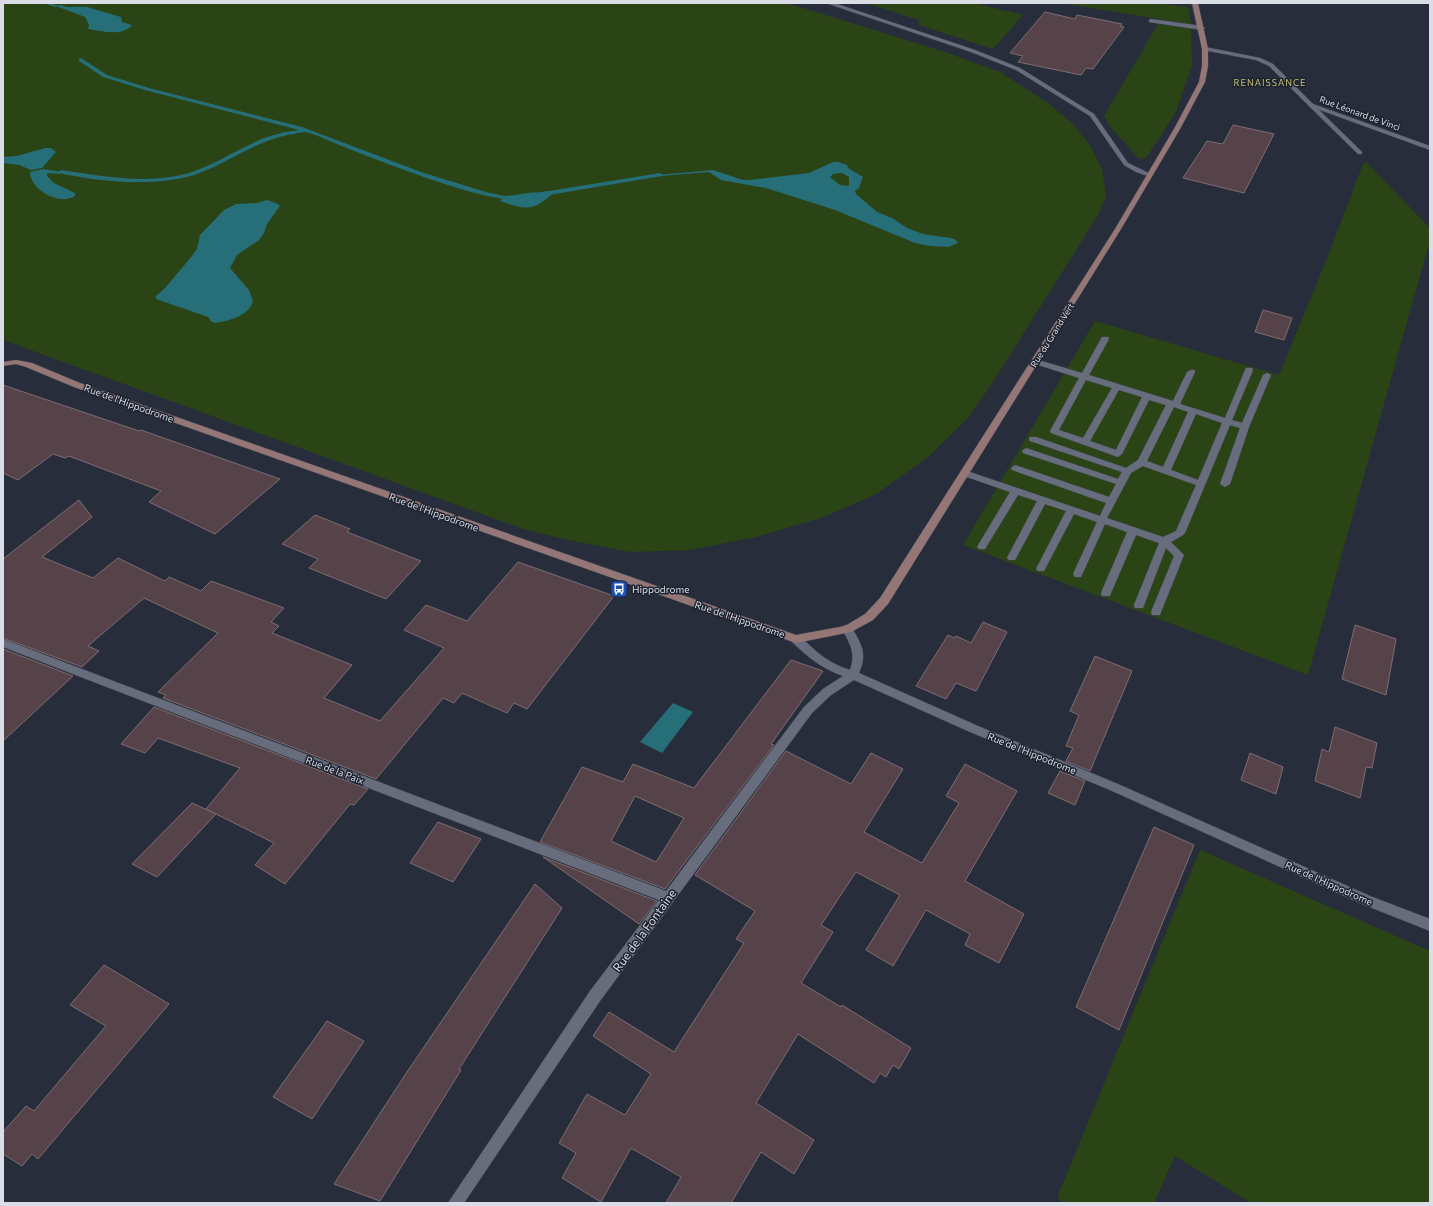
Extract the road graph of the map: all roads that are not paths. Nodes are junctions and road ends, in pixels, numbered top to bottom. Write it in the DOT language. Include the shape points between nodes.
graph roads {
  1 [pos="829,3"];
  2 [pos="1195,3"];
  3 [pos="1151,21"];
  4 [pos="1202,28"];
  5 [pos="1205,49"];
  6 [pos="1311,105"];
  7 [pos="1430,148"];
  8 [pos="1360,152"];
  9 [pos="1150,175"];
  10 [pos="1106,339"];
  11 [pos="1035,361"];
  12 [pos="3,364"];
  13 [pos="1249,370"];
  14 [pos="1191,372"];
  15 [pos="1267,375"];
  16 [pos="1084,376"];
  17 [pos="1117,387"];
  18 [pos="1147,396"];
  19 [pos="1173,404"];
  20 [pos="1193,411"];
  21 [pos="1227,421"];
  22 [pos="1245,427"];
  23 [pos="1033,439"];
  24 [pos="1085,442"];
  25 [pos="1026,451"];
  26 [pos="1142,462"];
  27 [pos="1015,468"];
  28 [pos="1127,471"];
  29 [pos="1166,471"];
  30 [pos="964,473"];
  31 [pos="1121,483"];
  32 [pos="1201,484"];
  33 [pos="1225,484"];
  34 [pos="1016,490"];
  35 [pos="1043,499"];
  36 [pos="1111,501"];
  37 [pos="1072,509"];
  38 [pos="1102,520"];
  39 [pos="1133,530"];
  40 [pos="1164,541"];
  41 [pos="982,547"];
  42 [pos="1012,558"];
  43 [pos="1040,569"];
  44 [pos="1078,574"];
  45 [pos="1106,593"];
  46 [pos="1138,605"];
  47 [pos="1156,612"];
  48 [pos="847,629"];
  49 [pos="796,639"];
  50 [pos="3,643"];
  51 [pos="853,675"];
  52 [pos="668,898"];
  53 [pos="1430,926"];
  54 [pos="460,1202"];
  1 -- 9 [label="street" via="973,51 1018,69 1092,115 1126,164"];
  2 -- 4 [label="main road, Rue du Grand Vert"];
  3 -- 4 [label="street"];
  4 -- 5 [label="main road, Rue du Grand Vert"];
  5 -- 6 [label="street, Rue Léonard de Vinci" via="1258,59 1271,65"];
  5 -- 9 [label="main road, Rue du Grand Vert" via="1202,82"];
  6 -- 7 [label="street, Rue Léonard de Vinci"];
  6 -- 8 [label="street"];
  9 -- 11 [label="main road, Rue du Grand Vert"];
  10 -- 16 [label="street"];
  11 -- 16 [label="street"];
  11 -- 30 [label="main road, Rue du Grand Vert"];
  12 -- 49 [label="main road, Rue de l'Hippodrome" via="16,362 29,365 85,388"];
  13 -- 21 [label="street"];
  14 -- 19 [label="street"];
  15 -- 22 [label="street"];
  16 -- 17 [label="street"];
  16 -- 24 [label="street" via="1054,431"];
  17 -- 18 [label="street"];
  17 -- 24 [label="street"];
  18 -- 19 [label="street"];
  18 -- 24 [label="street" via="1118,454"];
  19 -- 20 [label="street"];
  19 -- 26 [label="street"];
  20 -- 21 [label="street"];
  20 -- 29 [label="street"];
  21 -- 22 [label="street"];
  21 -- 32 [label="street"];
  22 -- 33 [label="street"];
  23 -- 28 [label="street"];
  25 -- 31 [label="street"];
  26 -- 28 [label="street"];
  26 -- 29 [label="street"];
  27 -- 36 [label="street"];
  28 -- 31 [label="street"];
  29 -- 32 [label="street"];
  30 -- 34 [label="street"];
  30 -- 48 [label="main road, Rue du Grand Vert" via="884,601 869,617"];
  31 -- 36 [label="street"];
  32 -- 40 [label="street" via="1180,533"];
  34 -- 35 [label="street"];
  34 -- 41 [label="street"];
  35 -- 37 [label="street"];
  35 -- 42 [label="street"];
  36 -- 38 [label="street"];
  37 -- 38 [label="street"];
  37 -- 43 [label="street"];
  38 -- 39 [label="street"];
  38 -- 44 [label="street"];
  39 -- 40 [label="street"];
  39 -- 45 [label="street"];
  40 -- 46 [label="street"];
  40 -- 47 [label="street" via="1179,555"];
  48 -- 49 [label="main road, Rue du Grand Vert"];
  48 -- 51 [label="street" via="859,648 858,664"];
  49 -- 51 [label="street, Rue de l'Hippodrome" via="817,659"];
  50 -- 52 [label="street, Rue de la Paix"];
  51 -- 52 [label="street, Rue de la Fontaine" via="827,692 808,710"];
  51 -- 53 [label="street, Rue de l'Hippodrome"];
  52 -- 54 [label="street, Rue de la Fontaine" via="595,996"];
}
